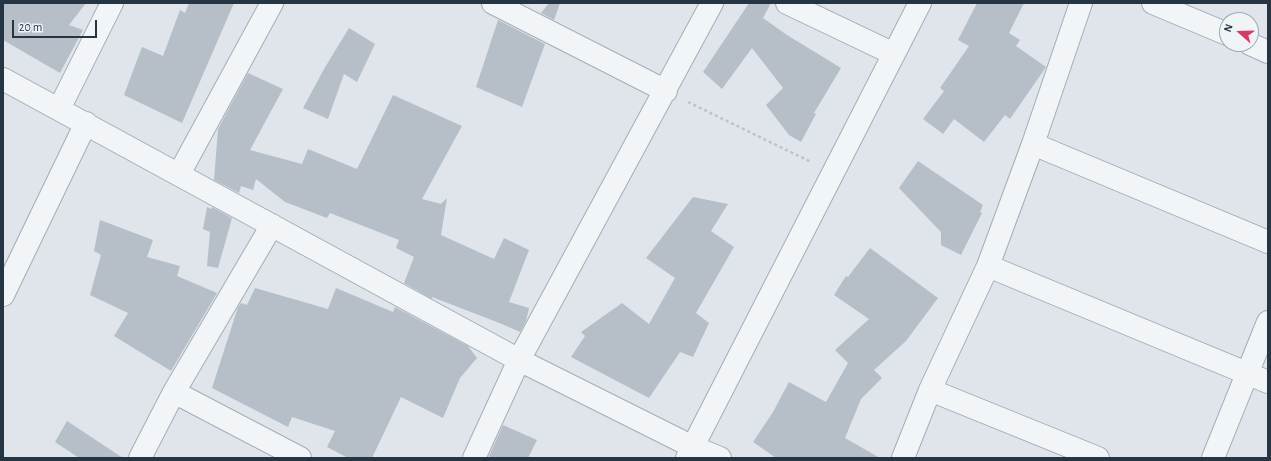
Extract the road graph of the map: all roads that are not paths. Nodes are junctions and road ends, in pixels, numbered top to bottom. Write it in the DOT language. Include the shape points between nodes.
graph roads {
  1 [pos="112,3"];
  2 [pos="272,3"];
  3 [pos="493,3"];
  4 [pos="712,3"];
  5 [pos="787,3"];
  6 [pos="920,3"];
  7 [pos="1081,3"];
  8 [pos="1153,3"];
  9 [pos="1219,31"];
  10 [pos="894,54"];
  11 [pos="3,79"];
  12 [pos="666,91"];
  13 [pos="59,109"];
  14 [pos="86,123"];
  15 [pos="1033,144"];
  16 [pos="179,174"];
  17 [pos="272,225"];
  18 [pos="1268,242"];
  19 [pos="988,266"];
  20 [pos="3,294"];
  21 [pos="1268,322"];
  22 [pos="519,360"];
  23 [pos="1247,374"];
  24 [pos="1268,382"];
  25 [pos="930,390"];
  26 [pos="174,392"];
  27 [pos="690,452"];
  28 [pos="140,458"];
  29 [pos="300,458"];
  30 [pos="474,458"];
  31 [pos="720,458"];
  32 [pos="903,458"];
  33 [pos="1098,458"];
  34 [pos="1213,458"];
  1 -- 13 [label="street"];
  2 -- 16 [label="street"];
  3 -- 12 [label="street"];
  4 -- 12 [label="street"];
  5 -- 10 [label="street"];
  6 -- 10 [label="street"];
  7 -- 15 [label="street"];
  8 -- 9 [label="street"];
  10 -- 27 [label="street"];
  11 -- 13 [label="street"];
  12 -- 22 [label="street"];
  13 -- 14 [label="street"];
  14 -- 16 [label="street"];
  14 -- 20 [label="street"];
  15 -- 18 [label="street"];
  15 -- 19 [label="street"];
  16 -- 17 [label="street"];
  17 -- 22 [label="street"];
  17 -- 26 [label="street"];
  19 -- 23 [label="street"];
  19 -- 25 [label="street"];
  21 -- 23 [label="street"];
  22 -- 27 [label="street"];
  22 -- 30 [label="street"];
  23 -- 24 [label="street"];
  23 -- 34 [label="street"];
  25 -- 32 [label="street"];
  25 -- 33 [label="street"];
  26 -- 28 [label="street"];
  26 -- 29 [label="street"];
  27 -- 31 [label="street"];
}
